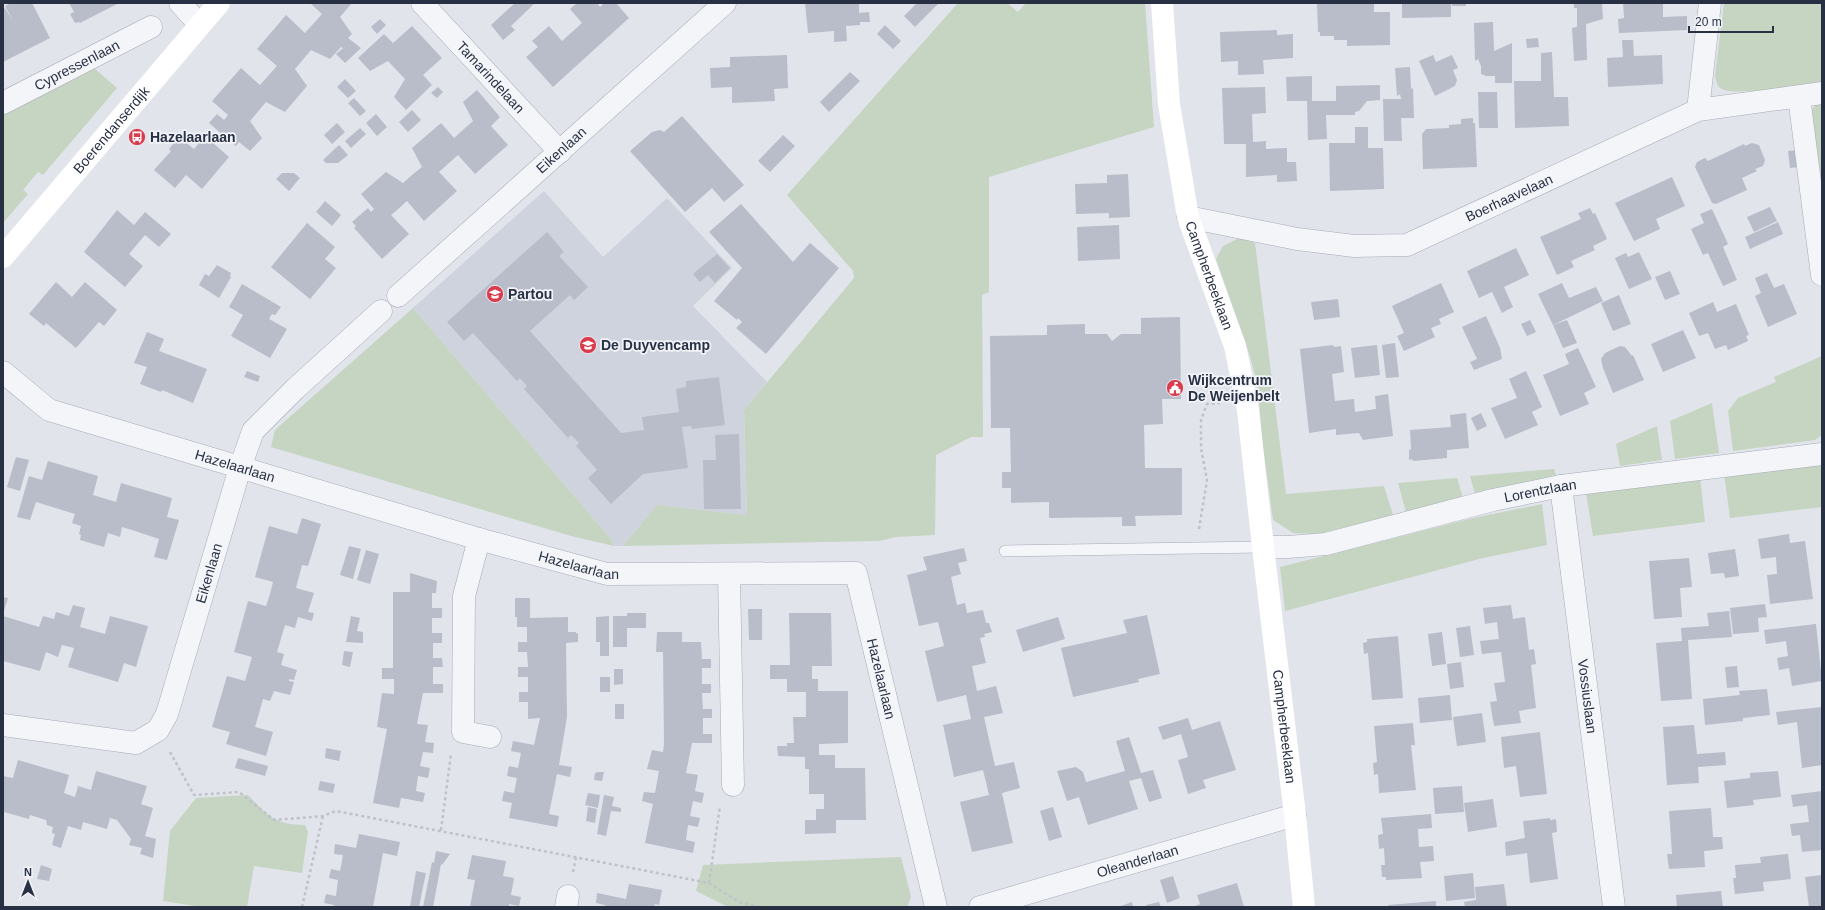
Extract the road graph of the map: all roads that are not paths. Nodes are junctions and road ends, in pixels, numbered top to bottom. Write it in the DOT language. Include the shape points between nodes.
graph roads {
  1 [pos="180,3"];
  2 [pos="219,3"];
  3 [pos="422,3"];
  4 [pos="725,3"];
  5 [pos="1162,3"];
  6 [pos="1710,3"];
  7 [pos="199,24"];
  8 [pos="151,27"];
  9 [pos="1822,93"];
  10 [pos="1799,97"];
  11 [pos="3,103"];
  12 [pos="1698,110"];
  13 [pos="560,152"];
  14 [pos="1188,217"];
  15 [pos="3,257"];
  16 [pos="1822,275"];
  17 [pos="398,296"];
  18 [pos="381,311"];
  19 [pos="3,372"];
  20 [pos="1822,454"];
  21 [pos="240,468"];
  22 [pos="1561,486"];
  23 [pos="478,539"];
  24 [pos="1263,547"];
  25 [pos="1005,551"];
  26 [pos="729,574"];
  27 [pos="3,726"];
  28 [pos="490,737"];
  29 [pos="733,785"];
  30 [pos="1295,815"];
  31 [pos="936,907"];
  32 [pos="980,907"];
  33 [pos="1304,907"];
  34 [pos="1614,907"];
  1 -- 7 [label="street"];
  2 -- 7 [label="street, Boerendanserdijk"];
  3 -- 13 [label="street, Tamarindelaan"];
  4 -- 13 [label="street, Eikenlaan"];
  5 -- 14 [label="street, Campherbeeklaan" via="1169,104"];
  6 -- 12 [label="street"];
  7 -- 15 [label="street, Boerendanserdijk"];
  8 -- 11 [label="street, Cypressenlaan"];
  9 -- 10 [label="street, Boerhaavelaan"];
  10 -- 12 [label="street, Boerhaavelaan"];
  10 -- 16 [label="street"];
  12 -- 14 [label="street, Boerhaavelaan" via="1406,245 1354,246 1297,239"];
  13 -- 17 [label="street, Eikenlaan"];
  14 -- 24 [label="street, Campherbeeklaan" via="1235,346 1247,401"];
  18 -- 21 [label="street, Eikenlaan" via="253,431"];
  19 -- 21 [label="street, Hazelaarlaan" via="49,410"];
  20 -- 22 [label="street, Lorentzlaan"];
  21 -- 23 [label="street, Hazelaarlaan"];
  21 -- 27 [label="street, Eikenlaan" via="167,714 158,730 136,743"];
  22 -- 24 [label="street, Lorentzlaan" via="1493,500 1326,544"];
  22 -- 34 [label="street, Vossiuslaan"];
  23 -- 26 [label="street, Hazelaarlaan" via="607,574"];
  23 -- 28 [label="street" via="464,596 463,732"];
  24 -- 25 [label="lane"];
  24 -- 30 [label="street, Campherbeeklaan"];
  26 -- 29 [label="street"];
  26 -- 31 [label="street, Hazelaarlaan" via="856,573"];
  30 -- 32 [label="street, Oleanderlaan"];
  30 -- 33 [label="street, Campherbeeklaan"];
}
